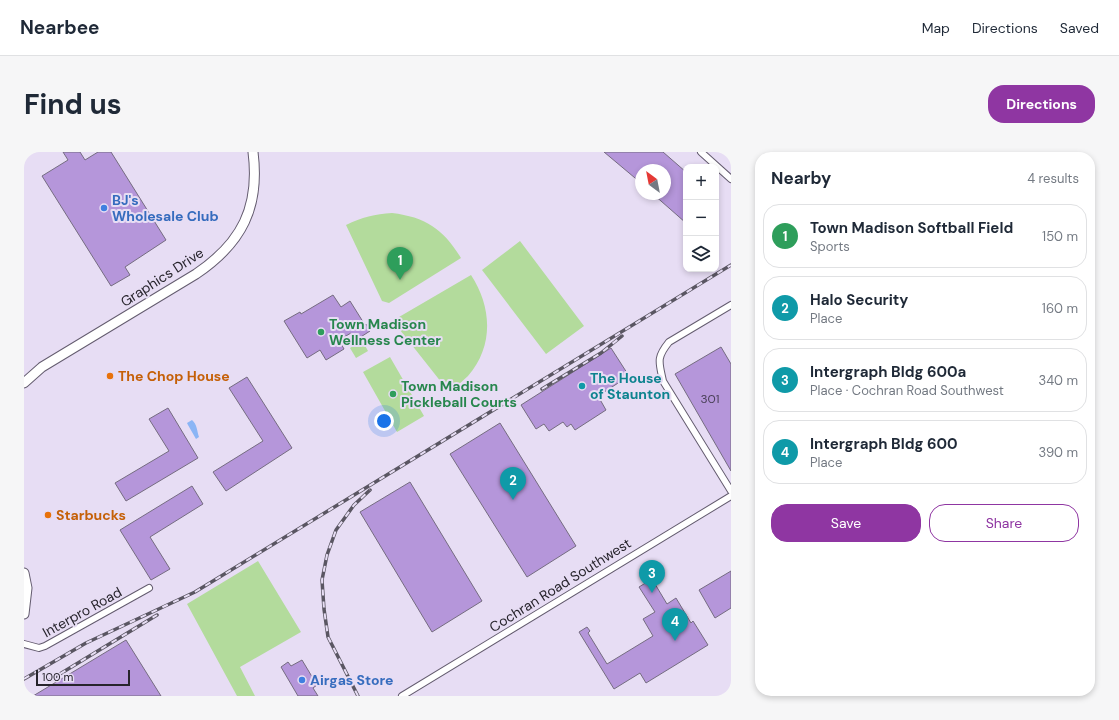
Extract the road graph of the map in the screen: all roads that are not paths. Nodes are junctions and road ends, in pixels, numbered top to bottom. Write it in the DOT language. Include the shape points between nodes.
graph roads {
  1 [pos="253,152"];
  2 [pos="701,152"];
  3 [pos="731,178"];
  4 [pos="731,305"];
  5 [pos="24,383"];
  6 [pos="731,491"];
  7 [pos="731,496"];
  8 [pos="24,573"];
  9 [pos="149,588"];
  10 [pos="24,614"];
  11 [pos="24,644"];
  12 [pos="402,696"];
  1 -- 5 [label="street, Graphics Drive" via="253,198 247,216 230,245 196,274 42,367"];
  2 -- 3 [label="street"];
  4 -- 6 [label="street" via="669,342 662,350 658,361 663,381"];
  7 -- 12 [label="street, Cochran Road Southwest"];
  8 -- 10 [label="street"];
  9 -- 11 [label="street, Interpro Road" via="45,646 39,648"];
}
